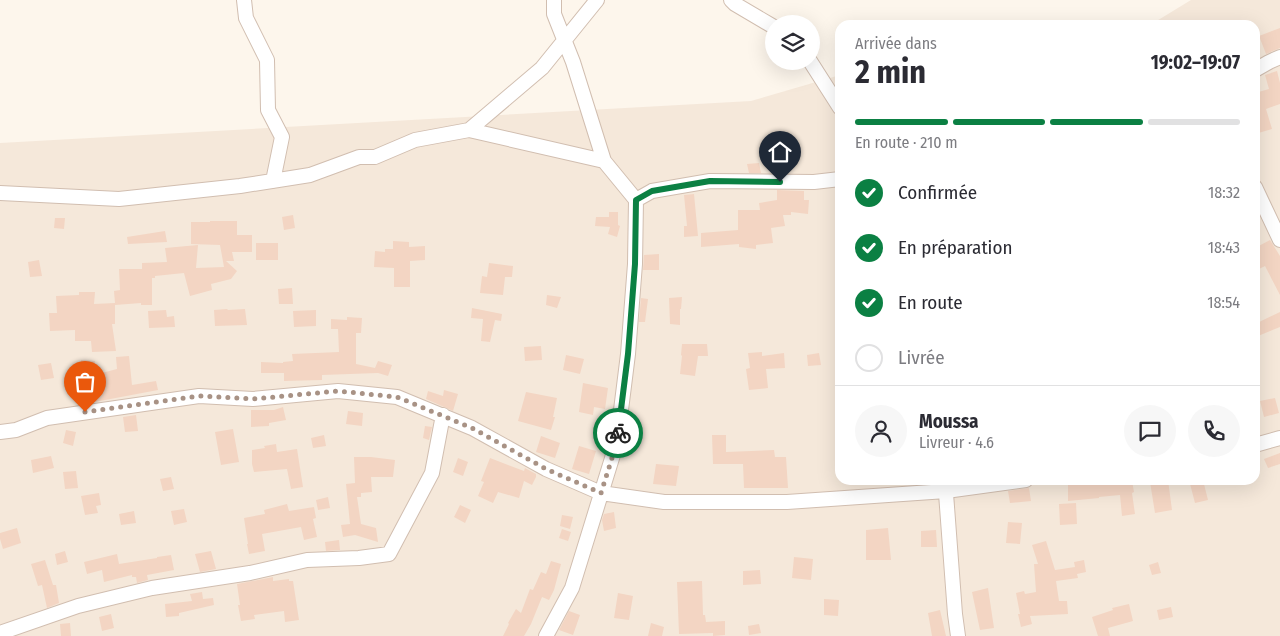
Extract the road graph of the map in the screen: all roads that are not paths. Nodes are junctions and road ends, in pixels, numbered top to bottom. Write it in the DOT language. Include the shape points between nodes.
graph roads {
  1 [pos="244,0"];
  2 [pos="554,0"];
  3 [pos="597,0"];
  4 [pos="731,0"];
  5 [pos="765,22"];
  6 [pos="564,40"];
  7 [pos="1280,57"];
  8 [pos="1260,67"];
  9 [pos="816,70"];
  10 [pos="835,100"];
  11 [pos="469,130"];
  12 [pos="604,161"];
  13 [pos="835,180"];
  14 [pos="273,181"];
  15 [pos="0,193"];
  16 [pos="1260,198"];
  17 [pos="636,200"];
  18 [pos="1280,240"];
  19 [pos="443,416"];
  20 [pos="0,432"];
  21 [pos="1280,438"];
  22 [pos="1260,444"];
  23 [pos="945,485"];
  24 [pos="601,493"];
  25 [pos="0,633"];
  26 [pos="546,636"];
  27 [pos="958,636"];
  1 -- 14 [label="street" via="246,18 267,60 268,110 282,137"];
  2 -- 6 [label="street" via="554,14"];
  3 -- 6 [label="street"];
  4 -- 5 [label="street"];
  6 -- 11 [label="street" via="542,68"];
  6 -- 12 [label="street"];
  7 -- 8 [label="street"];
  9 -- 10 [label="street"];
  11 -- 12 [label="street"];
  11 -- 14 [label="street" via="416,140 375,157 359,157 310,175"];
  12 -- 17 [label="street"];
  13 -- 17 [label="street" via="710,181 652,191"];
  14 -- 15 [label="street" via="118,199"];
  16 -- 18 [label="street"];
  17 -- 24 [label="street" via="628,354 617,442"];
  19 -- 20 [label="street" via="397,397 338,391 253,399 200,396 47,418 16,430"];
  19 -- 24 [label="street" via="472,428 546,469"];
  19 -- 25 [label="street" via="432,473 389,554 307,560 250,573 152,588 78,606"];
  21 -- 22 [label="street"];
  23 -- 24 [label="street" via="787,502 664,502"];
  23 -- 27 [label="street"];
  24 -- 26 [label="street" via="572,588"];
}
